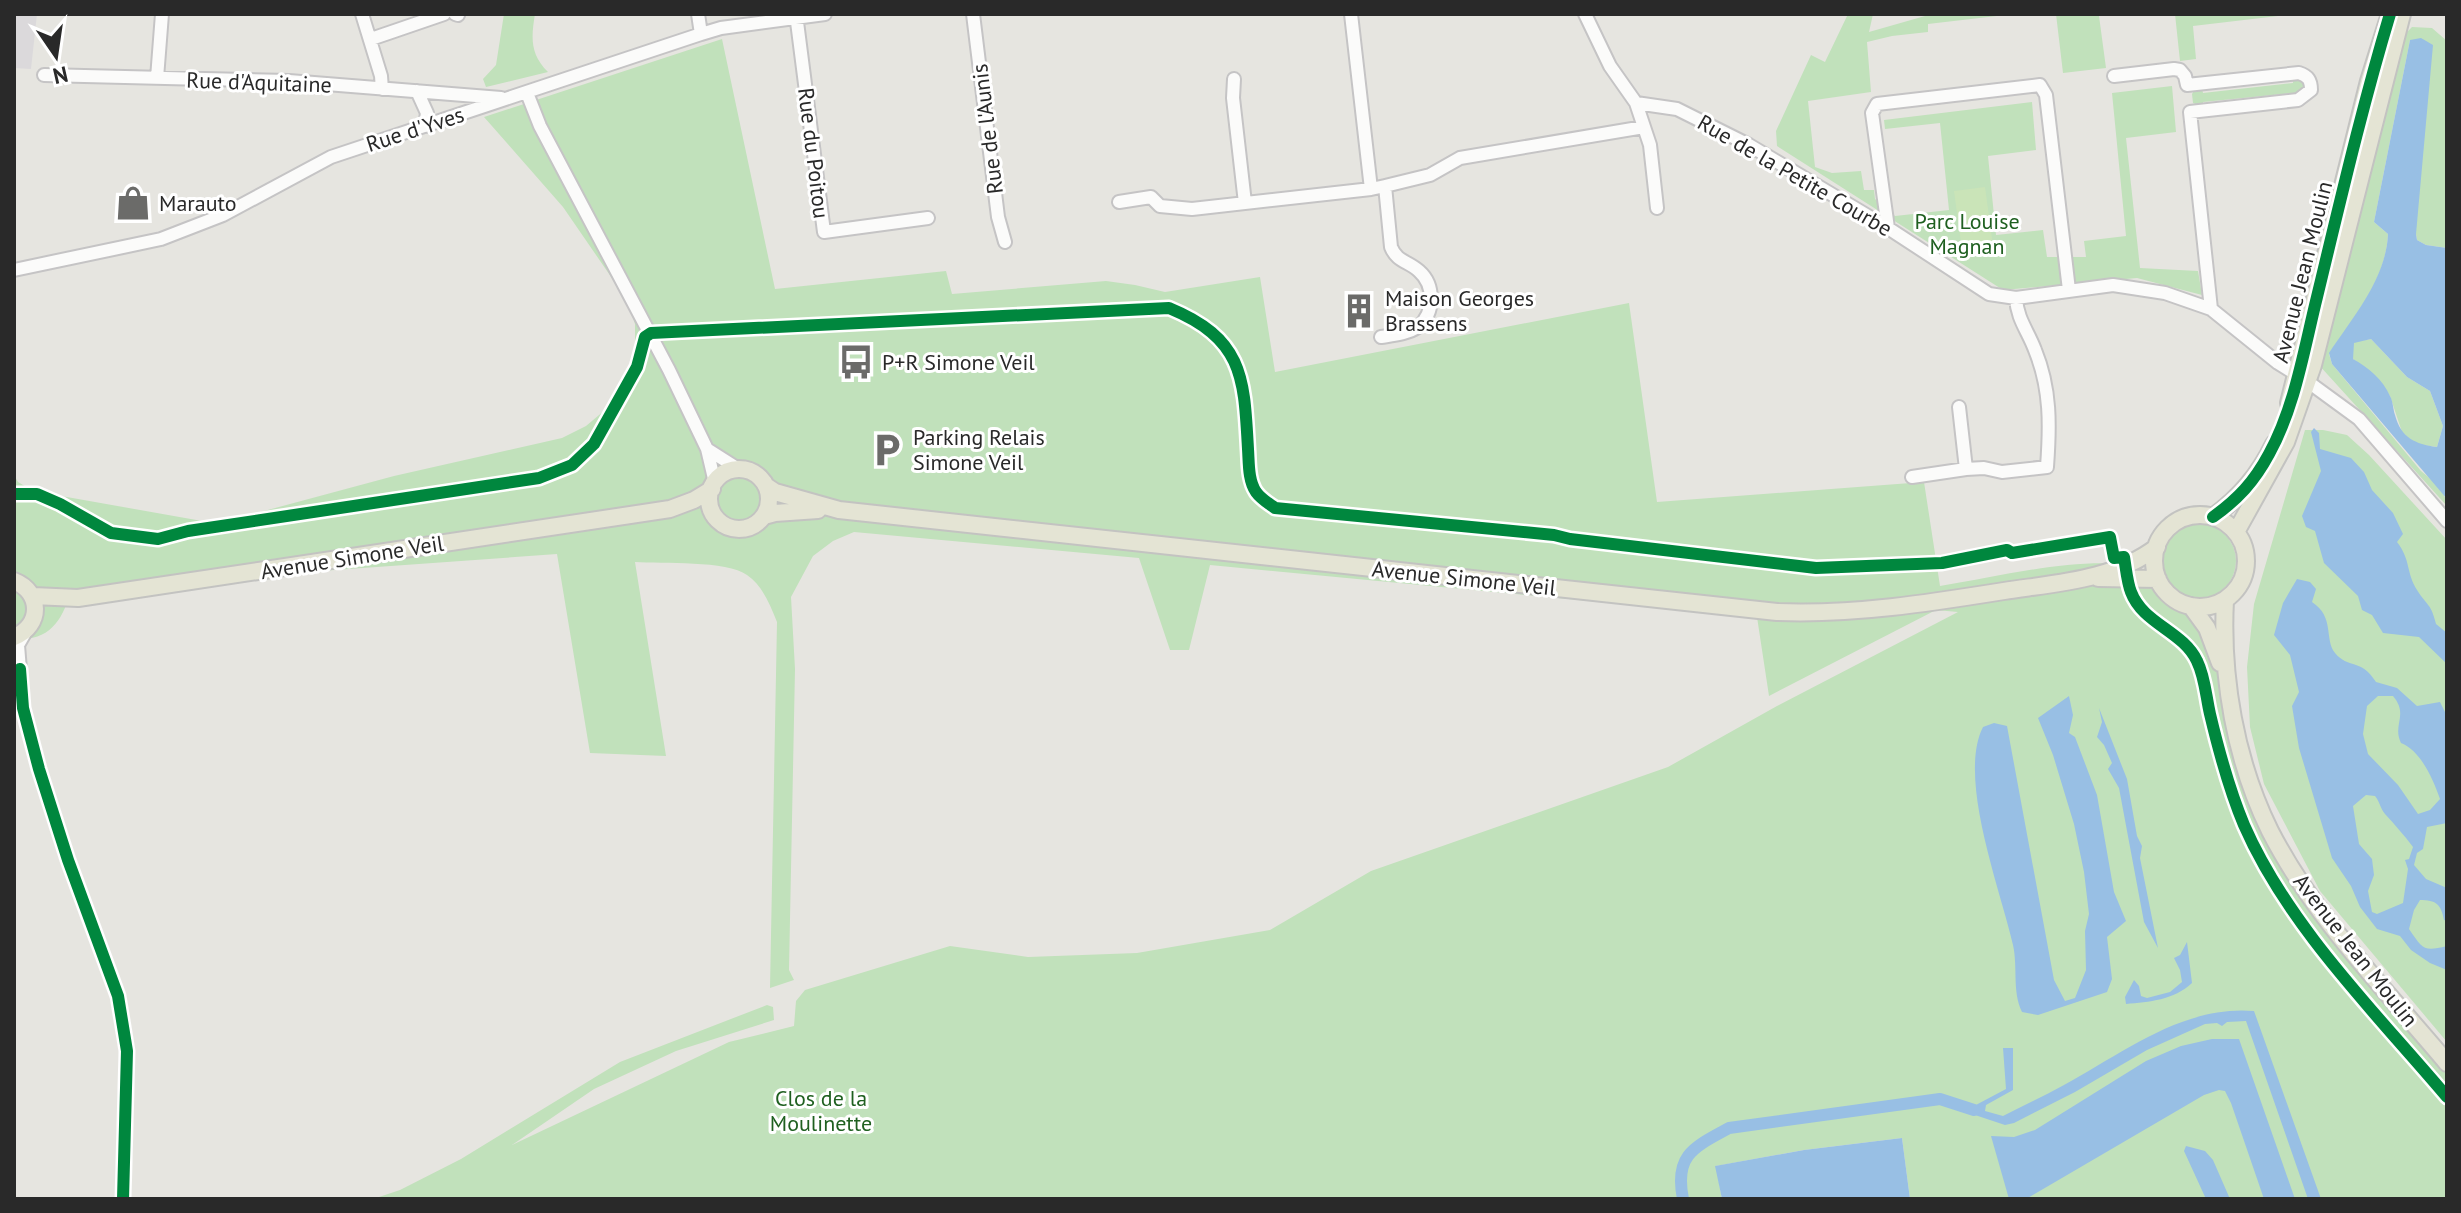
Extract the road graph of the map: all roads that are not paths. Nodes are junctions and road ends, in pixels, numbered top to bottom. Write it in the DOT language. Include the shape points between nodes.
graph roads {
  1 [pos="162,14"];
  2 [pos="362,14"];
  3 [pos="444,14"];
  4 [pos="698,14"];
  5 [pos="825,14"];
  6 [pos="973,14"];
  7 [pos="1351,14"];
  8 [pos="1585,14"];
  9 [pos="2390,14"];
  10 [pos="2402,14"];
  11 [pos="796,16"];
  12 [pos="701,34"];
  13 [pos="371,39"];
  14 [pos="44,75"];
  15 [pos="2114,76"];
  16 [pos="157,78"];
  17 [pos="1234,79"];
  18 [pos="2187,85"];
  19 [pos="382,89"];
  20 [pos="417,91"];
  21 [pos="437,91"];
  22 [pos="527,93"];
  23 [pos="504,99"];
  24 [pos="1636,103"];
  25 [pos="2190,112"];
  26 [pos="445,119"];
  27 [pos="425,126"];
  28 [pos="1644,127"];
  29 [pos="1385,186"];
  30 [pos="1371,189"];
  31 [pos="1119,202"];
  32 [pos="1245,203"];
  33 [pos="1657,208"];
  34 [pos="928,218"];
  35 [pos="1888,228"];
  36 [pos="1005,242"];
  37 [pos="14,270"];
  38 [pos="2069,290"];
  39 [pos="2016,298"];
  40 [pos="2211,309"];
  41 [pos="1381,337"];
  42 [pos="2302,378"];
  43 [pos="1959,407"];
  44 [pos="707,449"];
  45 [pos="1966,469"];
  46 [pos="740,470"];
  47 [pos="1912,477"];
  48 [pos="713,486"];
  49 [pos="766,486"];
  50 [pos="670,509"];
  51 [pos="839,510"];
  52 [pos="764,516"];
  53 [pos="716,517"];
  54 [pos="2213,517"];
  55 [pos="2447,521"];
  56 [pos="2236,532"];
  57 [pos="2157,547"];
  58 [pos="2089,577"];
  59 [pos="2158,579"];
  60 [pos="14,580"];
  61 [pos="33,596"];
  62 [pos="78,598"];
  63 [pos="2225,600"];
  64 [pos="2191,606"];
  65 [pos="25,629"];
  66 [pos="14,654"];
  67 [pos="20,669"];
  68 [pos="2226,680"];
  69 [pos="2447,1063"];
  70 [pos="123,1199"];
  1 -- 16 [label="street"];
  2 -- 13 [label="street"];
  3 -- 13 [label="street"];
  4 -- 12 [label="street"];
  5 -- 11 [label="street, Rue d'Yves"];
  6 -- 36 [label="street, Rue de l'Aunis"];
  7 -- 30 [label="street"];
  8 -- 24 [label="street" via="1610,66"];
  9 -- 42 [label="main road, Avenue Jean Moulin" via="2369,81"];
  10 -- 42 [label="main road, Avenue Jean Moulin"];
  11 -- 12 [label="street, Rue d'Yves"];
  11 -- 34 [label="street, Rue du Poitou" via="824,232"];
  12 -- 22 [label="street, Rue d'Yves"];
  13 -- 19 [label="street"];
  14 -- 16 [label="street, Rue d'Aquitaine"];
  15 -- 18 [label="street" via="2174,69 2185,76"];
  16 -- 19 [label="street, Rue d'Aquitaine"];
  17 -- 32 [label="street"];
  18 -- 25 [label="street"];
  18 -- 25 [label="street" via="2299,73 2311,81 2311,90 2298,100"];
  19 -- 20 [label="street, Rue d'Aquitaine"];
  20 -- 21 [label="street, Rue d'Aquitaine"];
  20 -- 27 [label="street" via="427,113"];
  21 -- 23 [label="street, Rue d'Aquitaine"];
  21 -- 26 [label="street" via="446,107"];
  22 -- 23 [label="street, Rue d'Yves"];
  22 -- 44 [label="street"];
  23 -- 26 [label="street, Rue d'Yves"];
  24 -- 28 [label="street"];
  24 -- 35 [label="street, Rue de la Petite Courbe" via="1677,109 1749,145"];
  25 -- 40 [label="street"];
  26 -- 27 [label="street, Rue d'Yves"];
  27 -- 37 [label="street, Rue d'Yves" via="322,161 185,230"];
  28 -- 29 [label="street" via="1460,158 1430,175"];
  28 -- 33 [label="street"];
  29 -- 30 [label="street"];
  29 -- 41 [label="street" via="1394,256 1426,279 1431,304 1419,326"];
  30 -- 32 [label="street"];
  31 -- 32 [label="street" via="1151,197 1160,206 1192,209"];
  35 -- 38 [label="street" via="1872,113 1877,104 2040,85 2046,95"];
  35 -- 39 [label="street, Rue de la Petite Courbe" via="1989,294"];
  38 -- 39 [label="street"];
  38 -- 40 [label="street" via="2130,286"];
  39 -- 45 [label="street" via="2020,323 2035,349 2048,394 2047,467"];
  40 -- 42 [label="street"];
  42 -- 54 [label="main road, Avenue Jean Moulin" via="2268,456 2236,501"];
  42 -- 55 [label="street" via="2359,419"];
  42 -- 56 [label="main road, Avenue Jean Moulin" via="2286,442"];
  43 -- 45 [label="street"];
  44 -- 46 [label="street"];
  44 -- 48 [label="street"];
  45 -- 47 [label="street"];
  46 -- 48 [label="main road" via="726,473"];
  46 -- 49 [label="main road" via="757,475"];
  48 -- 50 [label="main road"];
  48 -- 53 [label="main road" via="710,502"];
  49 -- 51 [label="main road"];
  49 -- 52 [label="main road" via="769,503"];
  50 -- 53 [label="main road"];
  50 -- 62 [label="main road, Avenue Simone Veil"];
  51 -- 52 [label="main road"];
  51 -- 58 [label="main road, Avenue Simone Veil" via="1777,612 1887,609"];
  52 -- 53 [label="main road" via="740,529"];
  54 -- 56 [label="main road"];
  54 -- 57 [label="main road" via="2185,518"];
  56 -- 63 [label="main road" via="2247,561 2237,589"];
  57 -- 58 [label="main road, Avenue Simone Veil" via="2139,560"];
  57 -- 59 [label="main road"];
  58 -- 59 [label="main road, Avenue Simone Veil"];
  59 -- 64 [label="main road" via="2166,592"];
  60 -- 61 [label="main road"];
  61 -- 62 [label="main road, Avenue Simone Veil"];
  61 -- 65 [label="main road"];
  62 -- 65 [label="main road" via="49,610"];
  63 -- 64 [label="main road"];
  63 -- 68 [label="main road, Avenue Jean Moulin"];
  64 -- 68 [label="main road" via="2207,628"];
  65 -- 67 [label="street" via="18,645"];
  66 -- 67 [label="street"];
  67 -- 70 [label="street" via="23,708 39,769 118,996 127,1051"];
  68 -- 69 [label="main road, Avenue Jean Moulin" via="2249,775 2286,858 2324,916"];
}
